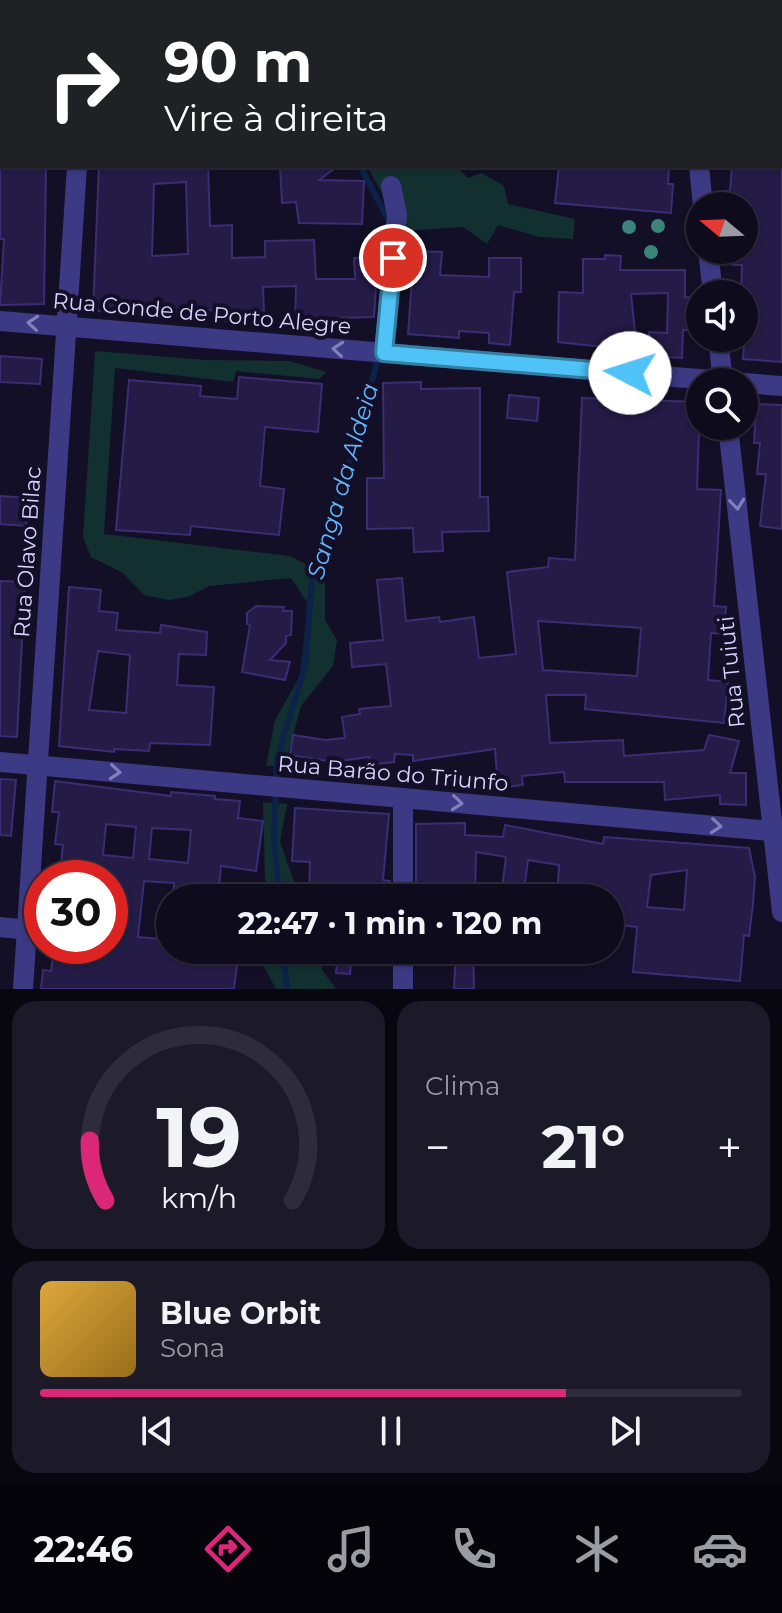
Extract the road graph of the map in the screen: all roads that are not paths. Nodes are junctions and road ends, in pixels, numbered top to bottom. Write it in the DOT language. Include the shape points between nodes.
graph roads {
  1 [pos="77,168"];
  2 [pos="699,168"];
  3 [pos="391,186"];
  4 [pos="702,192"];
  5 [pos="0,321"];
  6 [pos="67,326"];
  7 [pos="384,353"];
  8 [pos="686,379"];
  9 [pos="758,384"];
  10 [pos="782,386"];
  11 [pos="730,440"];
  12 [pos="0,762"];
  13 [pos="37,765"];
  14 [pos="403,798"];
  15 [pos="778,831"];
  16 [pos="31,860"];
  17 [pos="403,884"];
  18 [pos="782,912"];
  19 [pos="0,927"];
  20 [pos="24,930"];
  21 [pos="25,964"];
  22 [pos="403,964"];
  23 [pos="23,989"];
  24 [pos="403,989"];
  1 -- 6 [label="street, Rua Olavo Bilac"];
  2 -- 4 [label="street"];
  3 -- 7 [label="street" via="397,215"];
  6 -- 5 [label="street, Rua Conde de Porto Alegre, one-way"];
  7 -- 6 [label="street, Rua Conde de Porto Alegre, one-way"];
  6 -- 13 [label="street, Rua Olavo Bilac"];
  7 -- 8 [label="street, Rua Conde de Porto Alegre"];
  9 -- 10 [label="street"];
  11 -- 15 [label="street, Rua Tuiuti, one-way"];
  12 -- 13 [label="street, Rua Barão do Triunfo"];
  13 -- 14 [label="street, Rua Barão do Triunfo, one-way"];
  13 -- 16 [label="street, Rua Olavo Bilac"];
  14 -- 15 [label="street, Rua Barão do Triunfo, one-way"];
  14 -- 17 [label="street"];
  15 -- 18 [label="street, Rua Tuiuti"];
  19 -- 20 [label="street"];
  21 -- 23 [label="street, Rua Olavo Bilac"];
  22 -- 24 [label="street"];
}
